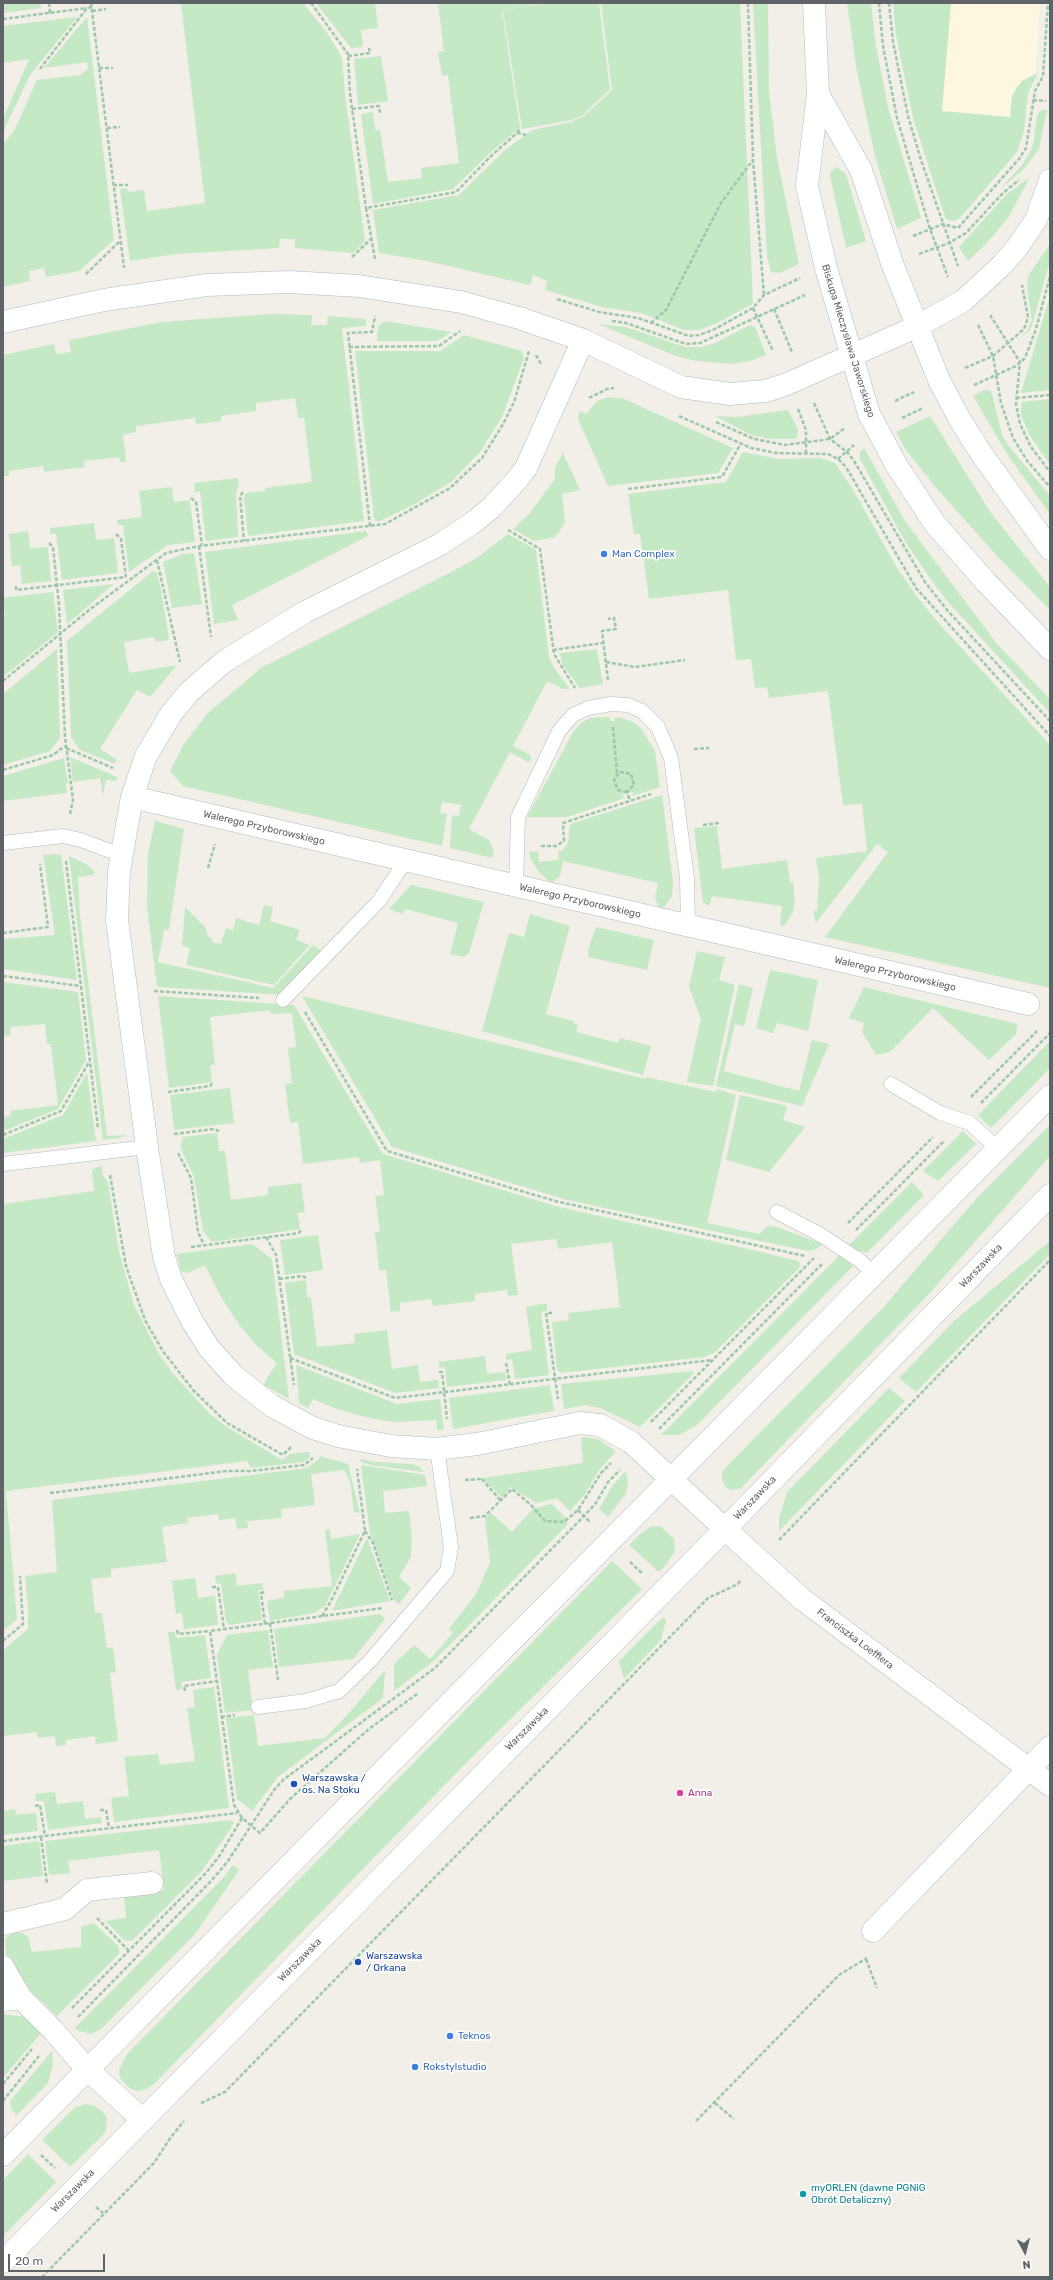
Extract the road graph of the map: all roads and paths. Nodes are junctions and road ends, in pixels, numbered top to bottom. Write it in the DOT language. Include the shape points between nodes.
graph roads {
  1 [pos="50,3"];
  2 [pos="91,3"];
  3 [pos="311,3"];
  4 [pos="748,3"];
  5 [pos="814,3"];
  6 [pos="879,3"];
  7 [pos="889,3"];
  8 [pos="1048,3"];
  9 [pos="87,8"];
  10 [pos="92,9"];
  11 [pos="106,9"];
  12 [pos="50,14"];
  13 [pos="3,19"];
  14 [pos="369,48"];
  15 [pos="348,56"];
  16 [pos="99,68"];
  17 [pos="113,68"];
  18 [pos="40,69"];
  19 [pos="818,94"];
  20 [pos="1033,100"];
  21 [pos="1046,101"];
  22 [pos="352,109"];
  23 [pos="380,113"];
  24 [pos="120,127"];
  25 [pos="107,128"];
  26 [pos="521,128"];
  27 [pos="517,133"];
  28 [pos="526,135"];
  29 [pos="753,160"];
  30 [pos="1023,177"];
  31 [pos="1050,180"];
  32 [pos="113,185"];
  33 [pos="128,185"];
  34 [pos="366,208"];
  35 [pos="942,224"];
  36 [pos="930,229"];
  37 [pos="924,232"];
  38 [pos="372,238"];
  39 [pos="120,241"];
  40 [pos="949,243"];
  41 [pos="937,248"];
  42 [pos="1016,249"];
  43 [pos="915,255"];
  44 [pos="352,257"];
  45 [pos="374,259"];
  46 [pos="124,268"];
  47 [pos="959,268"];
  48 [pos="945,272"];
  49 [pos="86,274"];
  50 [pos="1050,276"];
  51 [pos="803,277"];
  52 [pos="764,295"];
  53 [pos="805,295"];
  54 [pos="753,308"];
  55 [pos="774,309"];
  56 [pos="375,312"];
  57 [pos="382,313"];
  58 [pos="990,314"];
  59 [pos="757,317"];
  60 [pos="638,318"];
  61 [pos="374,319"];
  62 [pos="606,321"];
  63 [pos="3,322"];
  64 [pos="651,323"];
  65 [pos="977,324"];
  66 [pos="458,326"];
  67 [pos="916,327"];
  68 [pos="786,339"];
  69 [pos="583,340"];
  70 [pos="1009,343"];
  71 [pos="531,345"];
  72 [pos="349,347"];
  73 [pos="773,351"];
  74 [pos="851,355"];
  75 [pos="992,356"];
  76 [pos="1020,362"];
  77 [pos="961,370"];
  78 [pos="996,376"];
  79 [pos="970,387"];
  80 [pos="620,390"];
  81 [pos="914,392"];
  82 [pos="1050,394"];
  83 [pos="1016,398"];
  84 [pos="583,402"];
  85 [pos="893,402"];
  86 [pos="815,406"];
  87 [pos="798,408"];
  88 [pos="924,408"];
  89 [pos="676,415"];
  90 [pos="710,419"];
  91 [pos="900,419"];
  92 [pos="846,427"];
  93 [pos="830,439"];
  94 [pos="856,443"];
  95 [pos="806,444"];
  96 [pos="740,445"];
  97 [pos="847,452"];
  98 [pos="806,453"];
  99 [pos="838,459"];
  100 [pos="1050,472"];
  101 [pos="1050,487"];
  102 [pos="628,489"];
  103 [pos="243,492"];
  104 [pos="191,498"];
  105 [pos="370,526"];
  106 [pos="508,530"];
  107 [pos="116,534"];
  108 [pos="244,541"];
  109 [pos="49,543"];
  110 [pos="201,546"];
  111 [pos="1050,549"];
  112 [pos="157,560"];
  113 [pos="126,577"];
  114 [pos="126,582"];
  115 [pos="16,586"];
  116 [pos="57,586"];
  117 [pos="608,619"];
  118 [pos="60,634"];
  119 [pos="212,642"];
  120 [pos="603,643"];
  121 [pos="1050,649"];
  122 [pos="553,650"];
  123 [pos="685,660"];
  124 [pos="606,662"];
  125 [pos="560,667"];
  126 [pos="3,681"];
  127 [pos="609,684"];
  128 [pos="189,692"];
  129 [pos="613,721"];
  130 [pos="1050,721"];
  131 [pos="1050,736"];
  132 [pos="66,747"];
  133 [pos="3,770"];
  134 [pos="119,771"];
  135 [pos="617,775"];
  136 [pos="627,792"];
  137 [pos="654,793"];
  138 [pos="132,797"];
  139 [pos="630,801"];
  140 [pos="69,822"];
  141 [pos="720,823"];
  142 [pos="704,824"];
  143 [pos="37,839"];
  144 [pos="216,839"];
  145 [pos="3,844"];
  146 [pos="516,847"];
  147 [pos="65,855"];
  148 [pos="121,855"];
  149 [pos="406,860"];
  150 [pos="208,868"];
  151 [pos="516,886"];
  152 [pos="688,926"];
  153 [pos="3,933"];
  154 [pos="3,976"];
  155 [pos="80,986"];
  156 [pos="153,990"];
  157 [pos="284,1000"];
  158 [pos="1028,1004"];
  159 [pos="89,1062"];
  160 [pos="213,1082"];
  161 [pos="890,1084"];
  162 [pos="166,1092"];
  163 [pos="1050,1096"];
  164 [pos="219,1132"];
  165 [pos="98,1133"];
  166 [pos="3,1135"];
  167 [pos="172,1138"];
  168 [pos="147,1147"];
  169 [pos="998,1148"];
  170 [pos="176,1149"];
  171 [pos="3,1164"];
  172 [pos="1050,1195"];
  173 [pos="777,1212"];
  174 [pos="301,1230"];
  175 [pos="266,1237"];
  176 [pos="818,1254"];
  177 [pos="814,1258"];
  178 [pos="1050,1260"];
  179 [pos="823,1263"];
  180 [pos="874,1274"];
  181 [pos="279,1279"];
  182 [pos="307,1279"];
  183 [pos="552,1313"];
  184 [pos="290,1358"];
  185 [pos="714,1359"];
  186 [pos="506,1364"];
  187 [pos="439,1372"];
  188 [pos="556,1379"];
  189 [pos="293,1382"];
  190 [pos="510,1385"];
  191 [pos="557,1388"];
  192 [pos="444,1392"];
  193 [pos="445,1405"];
  194 [pos="649,1424"];
  195 [pos="655,1433"];
  196 [pos="477,1444"];
  197 [pos="437,1449"];
  198 [pos="314,1458"];
  199 [pos="615,1459"];
  200 [pos="356,1462"];
  201 [pos="625,1464"];
  202 [pos="482,1479"];
  203 [pos="671,1479"];
  204 [pos="458,1481"];
  205 [pos="50,1493"];
  206 [pos="501,1501"];
  207 [pos="578,1510"];
  208 [pos="584,1516"];
  209 [pos="464,1519"];
  210 [pos="589,1521"];
  211 [pos="725,1529"];
  212 [pos="365,1531"];
  213 [pos="779,1539"];
  214 [pos="626,1558"];
  215 [pos="745,1575"];
  216 [pos="20,1576"];
  217 [pos="645,1577"];
  218 [pos="212,1587"];
  219 [pos="264,1592"];
  220 [pos="390,1595"];
  221 [pos="387,1608"];
  222 [pos="322,1616"];
  223 [pos="270,1623"];
  224 [pos="265,1624"];
  225 [pos="224,1629"];
  226 [pos="178,1630"];
  227 [pos="210,1631"];
  228 [pos="3,1641"];
  229 [pos="217,1681"];
  230 [pos="185,1691"];
  231 [pos="420,1692"];
  232 [pos="282,1704"];
  233 [pos="258,1707"];
  234 [pos="1050,1747"];
  235 [pos="1029,1770"];
  236 [pos="1050,1785"];
  237 [pos="35,1806"];
  238 [pos="100,1810"];
  239 [pos="237,1813"];
  240 [pos="242,1818"];
  241 [pos="251,1825"];
  242 [pos="109,1828"];
  243 [pos="43,1836"];
  244 [pos="3,1841"];
  245 [pos="152,1883"];
  246 [pos="51,1912"];
  247 [pos="3,1924"];
  248 [pos="873,1932"];
  249 [pos="115,1936"];
  250 [pos="128,1950"];
  251 [pos="870,1954"];
  252 [pos="866,1959"];
  253 [pos="3,1967"];
  254 [pos="877,1988"];
  255 [pos="12,1999"];
  256 [pos="71,2009"];
  257 [pos="75,2020"];
  258 [pos="35,2047"];
  259 [pos="43,2052"];
  260 [pos="87,2069"];
  261 [pos="3,2084"];
  262 [pos="3,2101"];
  263 [pos="715,2103"];
  264 [pos="200,2104"];
  265 [pos="734,2119"];
  266 [pos="143,2120"];
  267 [pos="185,2120"];
  268 [pos="696,2121"];
  269 [pos="40,2154"];
  270 [pos="3,2155"];
  271 [pos="57,2170"];
  272 [pos="3,2262"];
  273 [pos="42,2277"];
  1 -- 12 [label="path"];
  2 -- 10 [label="path"];
  3 -- 15 [label="path"];
  4 -- 29 [label="path"];
  5 -- 19 [label="street, Biskupa Mieczysława Jaworskiego"];
  6 -- 36 [label="path" via="883,46 897,118"];
  7 -- 35 [label="path" via="893,42 908,116"];
  8 -- 20 [label="path" via="1043,76 1034,91"];
  9 -- 10 [label="path"];
  9 -- 12 [label="path"];
  9 -- 18 [label="path"];
  10 -- 11 [label="path"];
  10 -- 16 [label="path"];
  12 -- 13 [label="path"];
  14 -- 15 [label="path" via="370,53"];
  15 -- 22 [label="path"];
  16 -- 17 [label="path"];
  16 -- 25 [label="path"];
  19 -- 67 [label="street, Biskupa Mieczysława Jaworskiego" via="861,170"];
  19 -- 74 [label="street, Biskupa Mieczysława Jaworskiego" via="807,186 826,268"];
  20 -- 21 [label="path"];
  20 -- 35 [label="path" via="1026,148 1019,159 964,223 958,228"];
  22 -- 23 [label="path" via="379,106"];
  22 -- 34 [label="path"];
  24 -- 25 [label="path"];
  25 -- 32 [label="path"];
  26 -- 27 [label="path"];
  27 -- 28 [label="path"];
  27 -- 34 [label="path" via="456,192"];
  29 -- 52 [label="path"];
  29 -- 64 [label="path" via="721,203 666,310"];
  30 -- 40 [label="path" via="1003,192 966,233"];
  31 -- 42 [label="street" via="1036,220"];
  32 -- 33 [label="path"];
  32 -- 39 [label="path"];
  34 -- 38 [label="path"];
  35 -- 36 [label="path"];
  35 -- 40 [label="path"];
  36 -- 37 [label="path"];
  36 -- 41 [label="path"];
  38 -- 44 [label="path"];
  38 -- 45 [label="path"];
  39 -- 46 [label="path"];
  39 -- 49 [label="path"];
  40 -- 41 [label="path"];
  40 -- 47 [label="path"];
  41 -- 43 [label="path"];
  41 -- 48 [label="path"];
  42 -- 67 [label="street" via="975,292"];
  42 -- 70 [label="path" via="1028,317 1024,329"];
  50 -- 76 [label="path" via="1032,340 1025,358"];
  51 -- 52 [label="path"];
  52 -- 54 [label="path"];
  53 -- 55 [label="path"];
  54 -- 59 [label="path"];
  54 -- 64 [label="path" via="699,335 688,336"];
  55 -- 59 [label="path"];
  55 -- 68 [label="path"];
  56 -- 57 [label="path"];
  58 -- 70 [label="path"];
  59 -- 62 [label="path" via="712,340 686,344 626,323"];
  59 -- 73 [label="path"];
  60 -- 64 [label="path"];
  61 -- 72 [label="path" via="372,332 348,333"];
  63 -- 69 [label="street" via="104,300 182,288 232,283 289,282 359,286 432,297 492,310"];
  65 -- 75 [label="path"];
  66 -- 72 [label="path" via="465,328 439,346"];
  67 -- 74 [label="street"];
  67 -- 111 [label="street, Biskupa Mieczysława Jaworskiego" via="960,420 1004,488"];
  69 -- 74 [label="street" via="681,386 730,394 766,391"];
  69 -- 128 [label="street, Franciszka Loefflera" via="526,468 490,508 469,526 439,545 305,612 269,634 225,661"];
  70 -- 75 [label="path"];
  70 -- 76 [label="path"];
  71 -- 105 [label="path" via="514,402 482,458 450,488 385,524"];
  72 -- 105 [label="path"];
  74 -- 121 [label="street, Biskupa Mieczysława Jaworskiego" via="876,431 920,502 935,524"];
  75 -- 77 [label="path"];
  75 -- 78 [label="path"];
  76 -- 78 [label="path"];
  76 -- 83 [label="path"];
  78 -- 79 [label="path"];
  78 -- 101 [label="path" via="1001,403 1013,438 1028,462"];
  80 -- 84 [label="path" via="607,388"];
  81 -- 85 [label="path"];
  82 -- 83 [label="path"];
  83 -- 100 [label="path" via="1017,415 1024,436"];
  86 -- 93 [label="path"];
  87 -- 95 [label="path" via="806,430"];
  88 -- 91 [label="path"];
  89 -- 96 [label="path"];
  90 -- 95 [label="path" via="763,442 784,445"];
  92 -- 93 [label="path"];
  93 -- 95 [label="path"];
  93 -- 97 [label="path"];
  94 -- 97 [label="path"];
  95 -- 98 [label="path"];
  96 -- 98 [label="path" via="776,453"];
  96 -- 102 [label="path" via="722,477"];
  97 -- 99 [label="path"];
  97 -- 130 [label="path" via="925,582 947,610"];
  98 -- 99 [label="path" via="828,454"];
  99 -- 131 [label="path" via="846,467 916,588"];
  103 -- 108 [label="path" via="240,496"];
  104 -- 110 [label="path" via="196,502"];
  105 -- 108 [label="path"];
  106 -- 122 [label="path" via="540,549"];
  107 -- 113 [label="path" via="121,539"];
  108 -- 110 [label="path"];
  109 -- 116 [label="path" via="53,547"];
  110 -- 112 [label="path" via="166,553"];
  110 -- 119 [label="path"];
  112 -- 114 [label="path"];
  112 -- 128 [label="path" via="174,639"];
  113 -- 114 [label="path"];
  113 -- 116 [label="path"];
  114 -- 118 [label="path"];
  115 -- 116 [label="path" via="16,590"];
  116 -- 118 [label="path"];
  117 -- 120 [label="path" via="614,618 616,629 602,631"];
  118 -- 126 [label="path"];
  118 -- 132 [label="path"];
  120 -- 122 [label="path"];
  120 -- 124 [label="path"];
  122 -- 125 [label="path"];
  123 -- 124 [label="path" via="635,668"];
  124 -- 127 [label="path"];
  128 -- 138 [label="street, Franciszka Loefflera" via="156,736 138,776"];
  129 -- 135 [label="path"];
  132 -- 133 [label="path" via="53,755"];
  132 -- 134 [label="path"];
  132 -- 140 [label="path" via="73,800"];
  135 -- 136 [label="path" via="614,779 618,790"];
  135 -- 136 [label="path" via="620,772 631,774 634,785"];
  136 -- 139 [label="path"];
  137 -- 139 [label="path"];
  138 -- 148 [label="street, Franciszka Loefflera"];
  138 -- 149 [label="street, Walerego Przyborowskiego"];
  139 -- 146 [label="path" via="563,823 564,840 556,846"];
  141 -- 142 [label="path"];
  143 -- 145 [label="lane"];
  143 -- 148 [label="lane" via="63,836 82,840"];
  143 -- 153 [label="path" via="48,927"];
  144 -- 150 [label="path"];
  146 -- 151 [label="lane"];
  146 -- 152 [label="lane" via="517,823 522,805 566,721 581,711 601,705 621,704 635,707 658,727 671,758 687,878"];
  147 -- 155 [label="path"];
  148 -- 168 [label="street, Franciszka Loefflera" via="118,920"];
  149 -- 151 [label="street, Walerego Przyborowskiego"];
  149 -- 157 [label="lane" via="379,901"];
  151 -- 152 [label="street, Walerego Przyborowskiego"];
  152 -- 158 [label="street, Walerego Przyborowskiego"];
  154 -- 155 [label="path"];
  155 -- 159 [label="path"];
  156 -- 157 [label="path"];
  157 -- 177 [label="path" via="299,1000 387,1151 555,1201"];
  159 -- 165 [label="path"];
  159 -- 166 [label="path" via="61,1111"];
  160 -- 162 [label="path" via="210,1086"];
  161 -- 169 [label="lane" via="940,1113 970,1123"];
  163 -- 169 [label="street"];
  164 -- 167 [label="path" via="214,1129 171,1134"];
  168 -- 171 [label="lane"];
  168 -- 197 [label="street, Franciszka Loefflera" via="167,1267 192,1322 221,1362 266,1402 313,1428 372,1444"];
  169 -- 180 [label="street"];
  170 -- 175 [label="path" via="191,1178 198,1232 204,1245"];
  172 -- 211 [label="street, Warszawska"];
  173 -- 180 [label="lane" via="821,1235 859,1260"];
  174 -- 175 [label="path" via="299,1233"];
  175 -- 181 [label="path" via="276,1255"];
  176 -- 177 [label="path"];
  177 -- 185 [label="path"];
  178 -- 213 [label="path"];
  179 -- 195 [label="path"];
  180 -- 203 [label="street"];
  181 -- 182 [label="path" via="303,1276"];
  181 -- 184 [label="path"];
  183 -- 188 [label="path" via="546,1313"];
  184 -- 189 [label="path"];
  184 -- 192 [label="path" via="395,1398"];
  185 -- 188 [label="path"];
  185 -- 194 [label="path"];
  186 -- 190 [label="path"];
  187 -- 192 [label="path" via="442,1372"];
  188 -- 190 [label="path"];
  188 -- 191 [label="path"];
  190 -- 192 [label="path"];
  192 -- 193 [label="path"];
  196 -- 197 [label="street, Franciszka Loefflera"];
  196 -- 202 [label="path"];
  196 -- 203 [label="street, Franciszka Loefflera" via="580,1423 600,1425 631,1442"];
  197 -- 232 [label="lane" via="451,1547 447,1571 369,1662 339,1691 306,1701"];
  198 -- 205 [label="path" via="304,1465 227,1471"];
  199 -- 207 [label="path" via="601,1473"];
  200 -- 212 [label="path"];
  201 -- 208 [label="path" via="608,1482"];
  202 -- 204 [label="path"];
  202 -- 206 [label="path"];
  203 -- 211 [label="street, Franciszka Loefflera"];
  203 -- 260 [label="street"];
  206 -- 207 [label="path" via="512,1490 531,1505 545,1521 564,1522"];
  206 -- 209 [label="path" via="486,1516"];
  207 -- 208 [label="path"];
  208 -- 210 [label="path"];
  208 -- 241 [label="path" via="435,1668 283,1780"];
  211 -- 235 [label="street, Franciszka Loefflera" via="802,1599"];
  211 -- 266 [label="street, Warszawska"];
  212 -- 220 [label="path" via="373,1543"];
  212 -- 222 [label="path" via="345,1575"];
  214 -- 217 [label="path"];
  215 -- 264 [label="path" via="738,1584 708,1598 225,2092"];
  216 -- 228 [label="path" via="23,1624"];
  218 -- 225 [label="path" via="218,1586"];
  219 -- 224 [label="path" via="261,1593"];
  221 -- 222 [label="path"];
  222 -- 223 [label="path"];
  223 -- 224 [label="path"];
  223 -- 232 [label="path"];
  224 -- 225 [label="path"];
  225 -- 227 [label="path"];
  226 -- 227 [label="path" via="178,1634"];
  227 -- 229 [label="path"];
  229 -- 230 [label="path" via="184,1686"];
  229 -- 239 [label="path" via="230,1782"];
  231 -- 241 [label="path" via="364,1734 291,1798 260,1833"];
  232 -- 233 [label="lane"];
  234 -- 235 [label="street"];
  235 -- 236 [label="street, Franciszka Loefflera"];
  235 -- 248 [label="street"];
  237 -- 243 [label="path" via="40,1805"];
  238 -- 242 [label="path" via="106,1810"];
  239 -- 240 [label="path"];
  239 -- 242 [label="path"];
  240 -- 241 [label="path"];
  240 -- 250 [label="path" via="209,1869"];
  241 -- 257 [label="path" via="212,1880"];
  242 -- 243 [label="path"];
  243 -- 244 [label="path"];
  243 -- 246 [label="path"];
  245 -- 246 [label="street" via="87,1890 65,1909"];
  246 -- 247 [label="street"];
  249 -- 250 [label="path"];
  250 -- 256 [label="path"];
  251 -- 252 [label="path"];
  252 -- 254 [label="path"];
  252 -- 263 [label="path" via="839,1976"];
  253 -- 255 [label="street"];
  255 -- 260 [label="street" via="52,2028"];
  258 -- 261 [label="path"];
  259 -- 262 [label="path"];
  260 -- 266 [label="street"];
  260 -- 270 [label="street"];
  263 -- 265 [label="path"];
  263 -- 268 [label="path"];
  266 -- 272 [label="street, Warszawska"];
  267 -- 273 [label="path" via="170,2137 154,2163"];
  269 -- 271 [label="path"];
}
